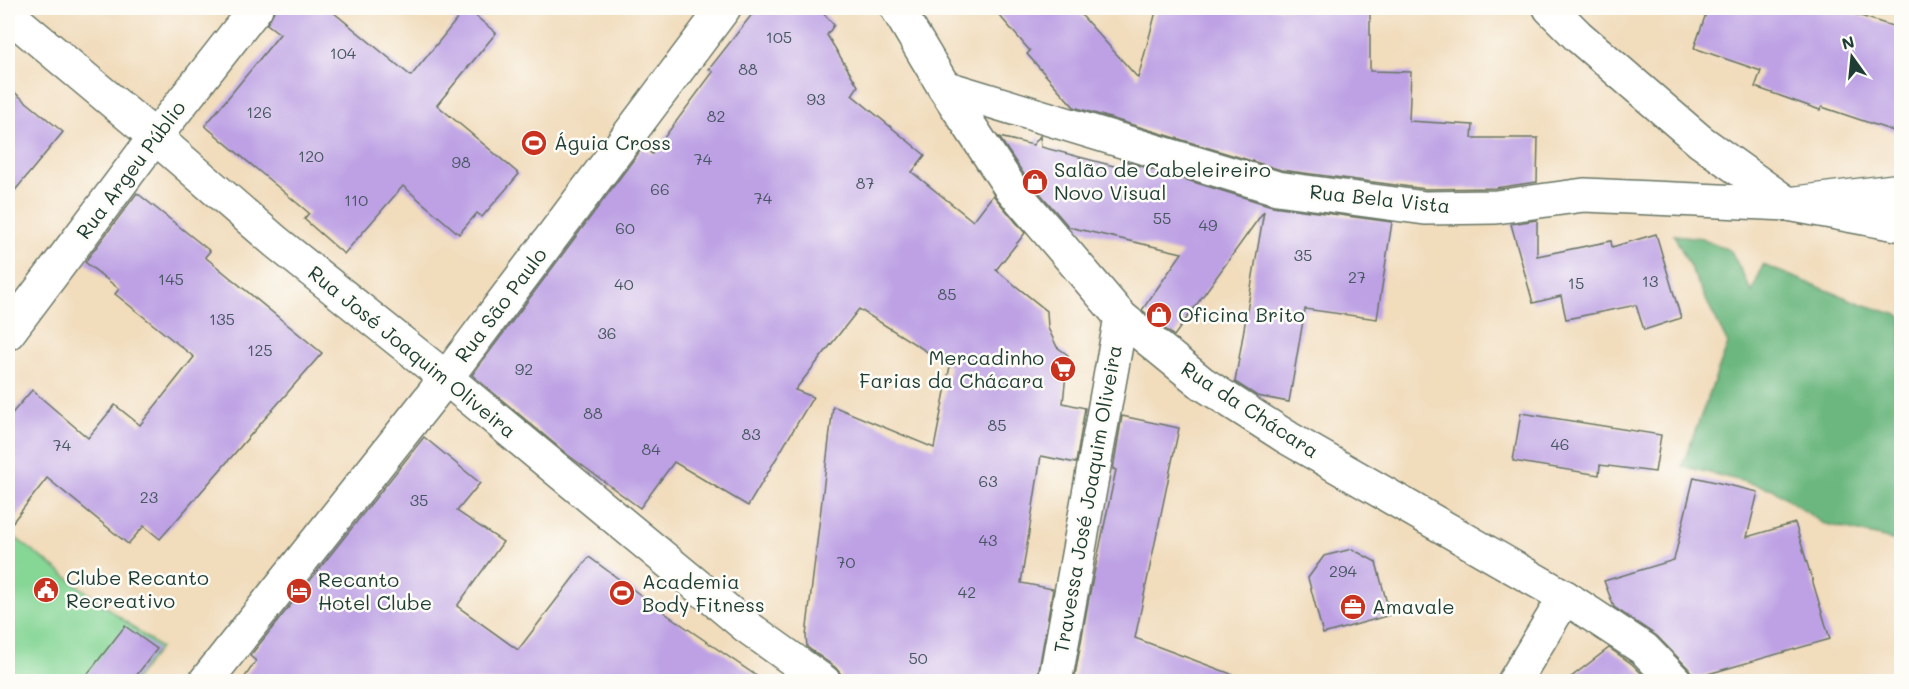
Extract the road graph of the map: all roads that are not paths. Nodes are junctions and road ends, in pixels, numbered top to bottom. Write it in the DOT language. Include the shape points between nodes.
graph roads {
  1 [pos="256,8"];
  2 [pos="724,8"];
  3 [pos="897,8"];
  4 [pos="1550,8"];
  5 [pos="8,14"];
  6 [pos="944,87"];
  7 [pos="155,137"];
  8 [pos="1902,190"];
  9 [pos="1788,204"];
  10 [pos="1902,225"];
  11 [pos="1121,317"];
  12 [pos="8,333"];
  13 [pos="446,378"];
  14 [pos="1565,597"];
  15 [pos="205,681"];
  16 [pos="824,681"];
  17 [pos="1055,681"];
  18 [pos="1514,681"];
  19 [pos="1676,681"];
  1 -- 7 [label="street, Rua Argeu Públio"];
  2 -- 13 [label="street, Rua São Paulo"];
  3 -- 6 [label="street, Rua da Chácara"];
  4 -- 9 [label="street" via="1691,135"];
  5 -- 7 [label="street, Rua José Joaquim Oliveira"];
  6 -- 9 [label="street, Rua Bela Vista" via="1276,188 1362,200 1425,208 1496,207 1584,195"];
  6 -- 11 [label="street, Rua da Chácara" via="1010,187"];
  7 -- 12 [label="street, Rua Argeu Públio"];
  7 -- 13 [label="street, Rua José Joaquim Oliveira" via="276,242"];
  8 -- 9 [label="street, Rua Bela Vista"];
  9 -- 10 [label="street"];
  11 -- 14 [label="street, Rua da Chácara" via="1202,383 1288,438"];
  11 -- 17 [label="street, Travessa José Joaquim Oliveira"];
  13 -- 15 [label="street, Rua São Paulo"];
  13 -- 16 [label="street, Rua José Joaquim Oliveira" via="746,626"];
  14 -- 18 [label="street"];
  14 -- 19 [label="street, Rua da Chácara" via="1644,649"];
}
